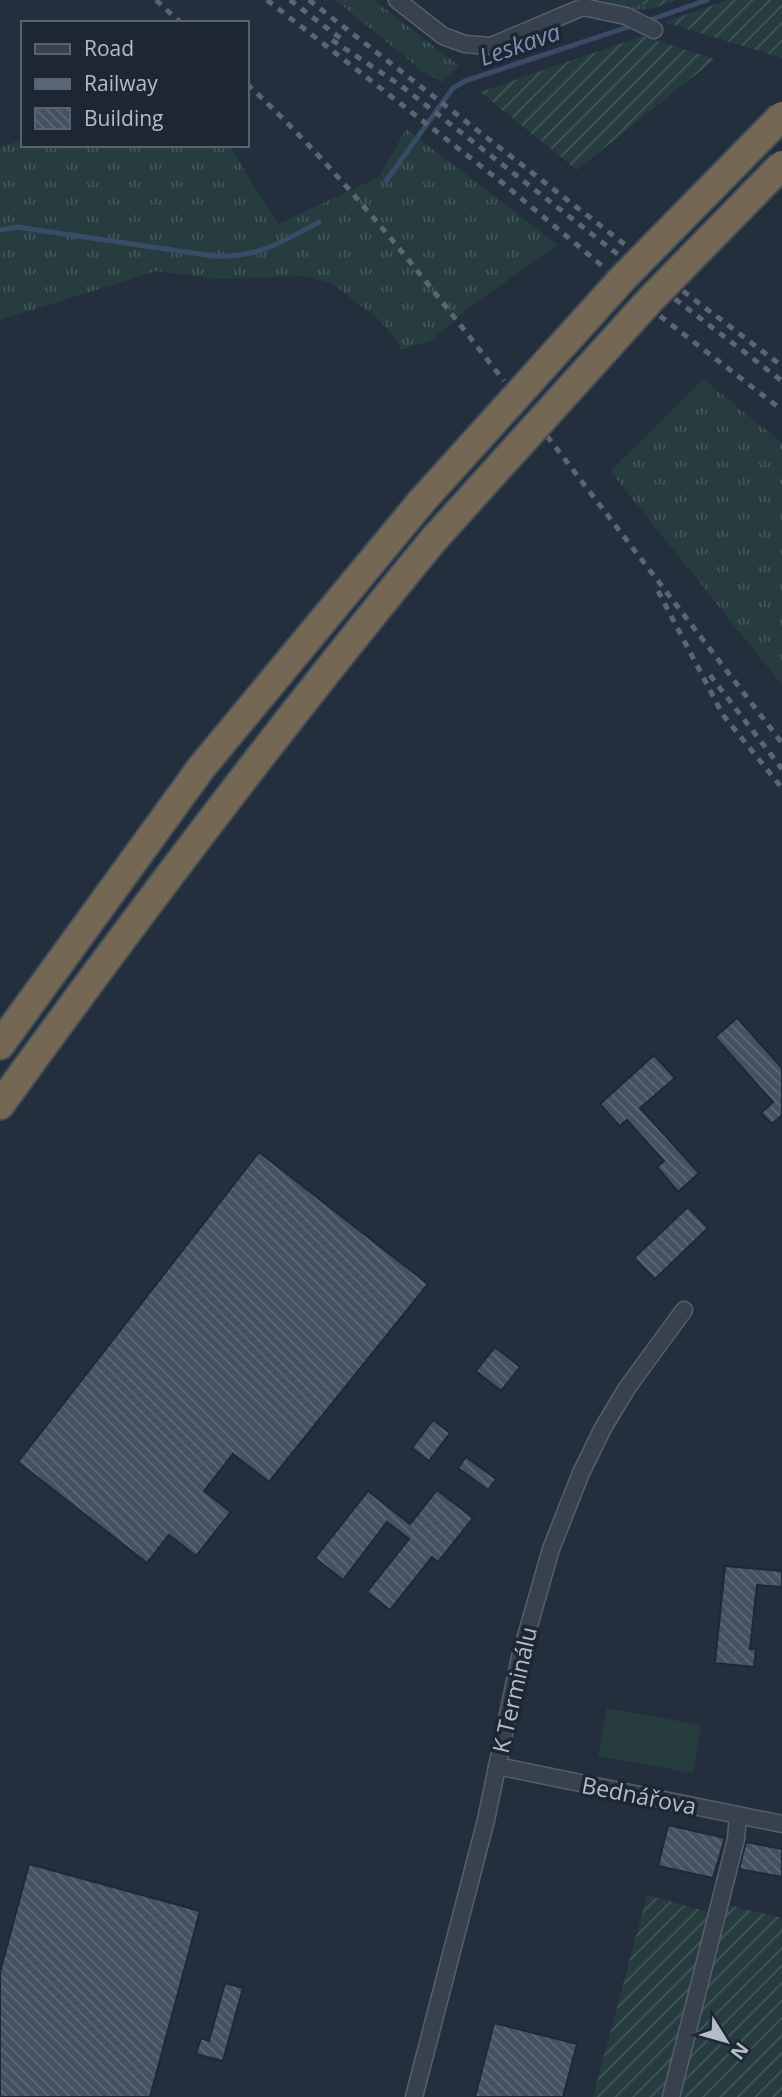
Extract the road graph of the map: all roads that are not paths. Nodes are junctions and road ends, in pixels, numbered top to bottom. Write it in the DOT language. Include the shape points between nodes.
graph roads {
  1 [pos="397,0"];
  2 [pos="654,30"];
  3 [pos="782,116"];
  4 [pos="782,165"];
  5 [pos="0,1045"];
  6 [pos="0,1105"];
  7 [pos="684,1310"];
  8 [pos="497,1766"];
  9 [pos="738,1815"];
  10 [pos="782,1824"];
  11 [pos="414,2097"];
  12 [pos="671,2097"];
  1 -- 2 [label="street" via="443,36 466,44 491,46 583,7 626,16"];
  3 -- 5 [label="highway, bridge" via="623,278 421,502 201,768"];
  4 -- 6 [label="highway, bridge" via="650,299 435,538 170,871"];
  7 -- 8 [label="street, K Terminálu" via="627,1388 573,1491 520,1657"];
  8 -- 9 [label="street, Bednářova"];
  8 -- 11 [label="street, K Terminálu"];
  9 -- 10 [label="street, Bednářova"];
  9 -- 12 [label="street" via="736,1839"];
}
